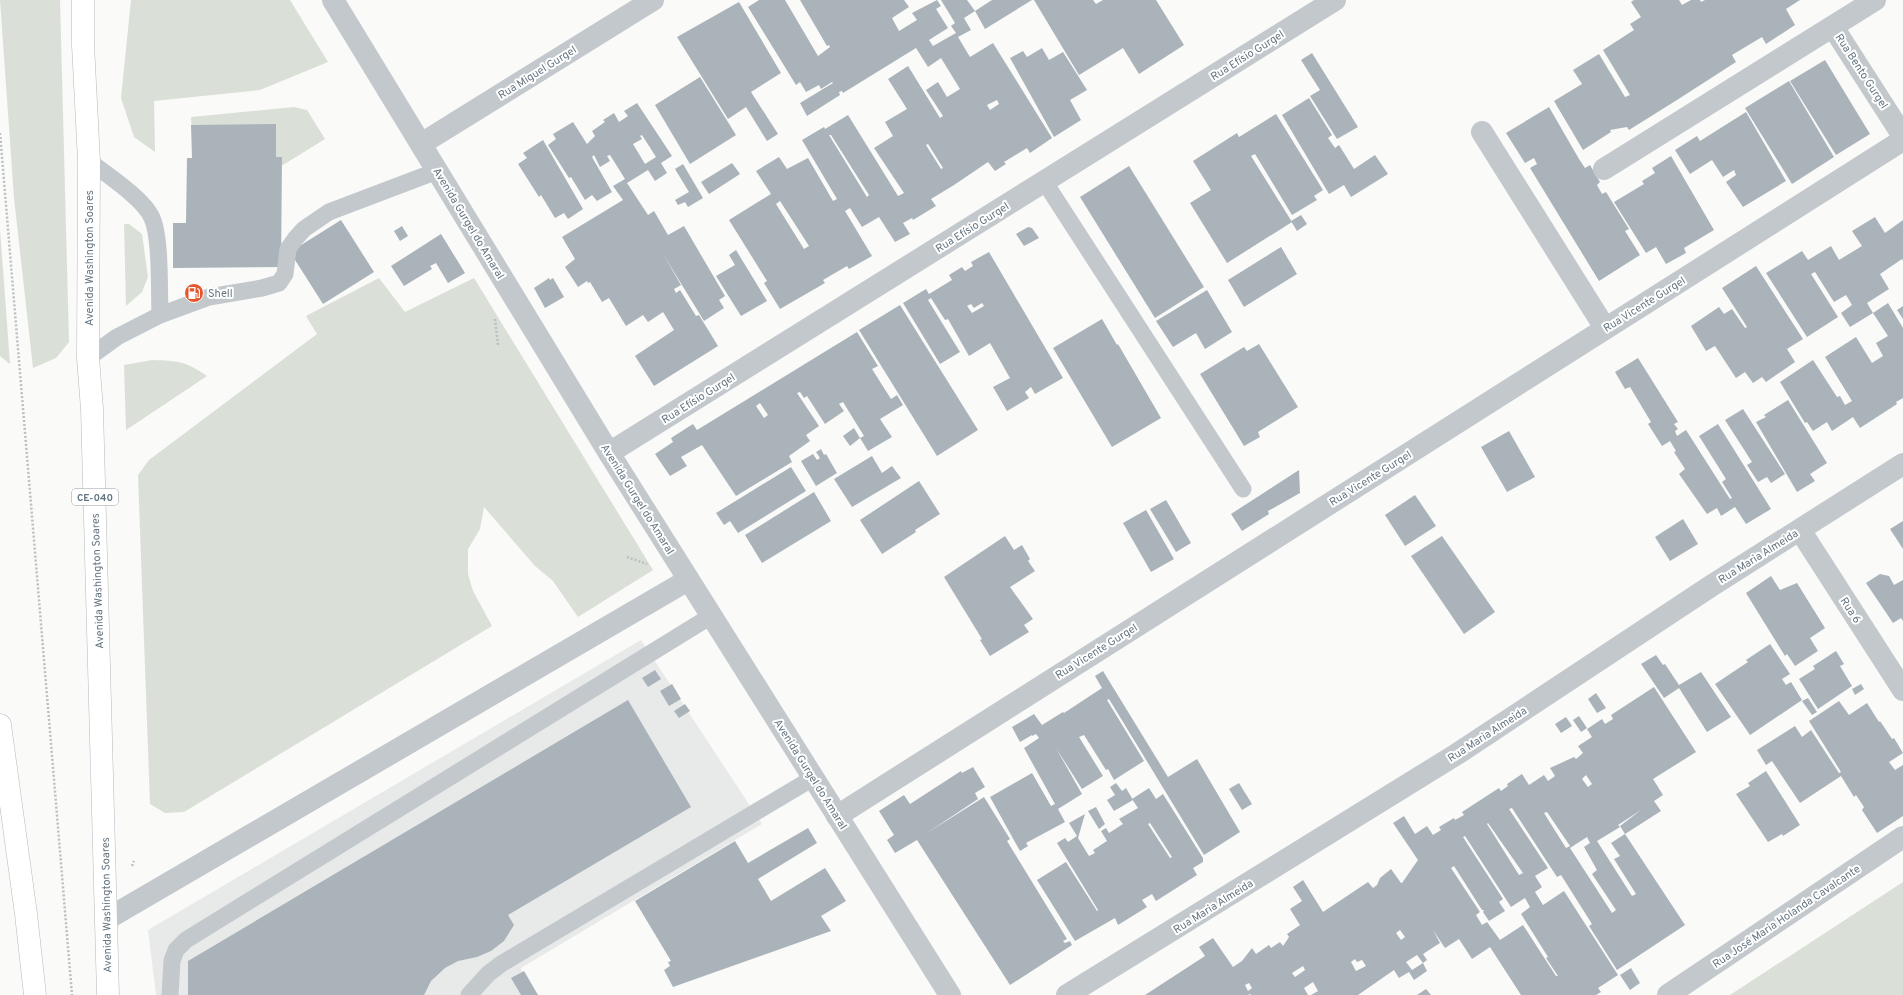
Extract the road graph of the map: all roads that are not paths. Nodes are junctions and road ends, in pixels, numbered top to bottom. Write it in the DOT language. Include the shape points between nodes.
graph roads {
  1 [pos="83,0"];
  2 [pos="96,0"];
  3 [pos="333,0"];
  4 [pos="653,0"];
  5 [pos="1336,0"];
  6 [pos="1876,0"];
  7 [pos="1833,27"];
  8 [pos="83,45"];
  9 [pos="1482,132"];
  10 [pos="1903,136"];
  11 [pos="1903,140"];
  12 [pos="421,144"];
  13 [pos="89,161"];
  14 [pos="1604,169"];
  15 [pos="437,171"];
  16 [pos="1044,181"];
  17 [pos="160,315"];
  18 [pos="1606,328"];
  19 [pos="88,358"];
  20 [pos="609,453"];
  21 [pos="1903,464"];
  22 [pos="1243,489"];
  23 [pos="1800,530"];
  24 [pos="688,580"];
  25 [pos="711,616"];
  26 [pos="1903,690"];
  27 [pos="0,725"];
  28 [pos="813,778"];
  29 [pos="837,816"];
  30 [pos="1903,838"];
  31 [pos="107,919"];
  32 [pos="35,995"];
  33 [pos="108,995"];
  34 [pos="170,995"];
  35 [pos="469,995"];
  36 [pos="950,995"];
  37 [pos="1067,995"];
  38 [pos="1668,995"];
  1 -- 8 [label="highway, Avenida Washington Soares / CE-040"];
  2 -- 8 [label="highway"];
  3 -- 12 [label="street, Avenida Gurgel do Amaral"];
  4 -- 12 [label="street, Rua Miguel Gurgel"];
  5 -- 16 [label="street, Rua Efísio Gurgel"];
  6 -- 7 [label="street"];
  7 -- 10 [label="street, Rua Bento Gurgel"];
  7 -- 14 [label="street"];
  8 -- 13 [label="highway, Avenida Washington Soares / CE-040"];
  9 -- 18 [label="street"];
  11 -- 18 [label="street, Rua Vicente Gurgel"];
  12 -- 15 [label="street, Avenida Gurgel do Amaral"];
  13 -- 17 [label="lane" via="124,188 152,217 156,232"];
  13 -- 19 [label="highway, Avenida Washington Soares / CE-040"];
  15 -- 17 [label="lane" via="329,212 304,229 288,249 285,274 279,283 209,297"];
  15 -- 20 [label="street, Avenida Gurgel do Amaral"];
  16 -- 20 [label="street, Rua Efísio Gurgel"];
  16 -- 22 [label="lane"];
  17 -- 19 [label="lane" via="117,337"];
  18 -- 29 [label="street, Rua Vicente Gurgel"];
  19 -- 31 [label="highway, Avenida Washington Soares / CE-040" via="92,398"];
  20 -- 24 [label="street, Avenida Gurgel do Amaral"];
  21 -- 23 [label="street, Rua Maria Almeida"];
  23 -- 26 [label="street, Rua 6"];
  23 -- 37 [label="street, Rua Maria Almeida" via="1457,754"];
  24 -- 25 [label="street, Avenida Gurgel do Amaral"];
  24 -- 31 [label="street"];
  25 -- 28 [label="street, Avenida Gurgel do Amaral"];
  25 -- 34 [label="lane" via="186,940 176,950 172,961"];
  27 -- 32 [label="highway"];
  28 -- 29 [label="street, Avenida Gurgel do Amaral"];
  28 -- 35 [label="lane" via="501,964"];
  29 -- 36 [label="street, Avenida Gurgel do Amaral"];
  30 -- 38 [label="street, Rua José Maria Holanda Cavalcante"];
  31 -- 33 [label="highway, Avenida Washington Soares / CE-040"];
}
